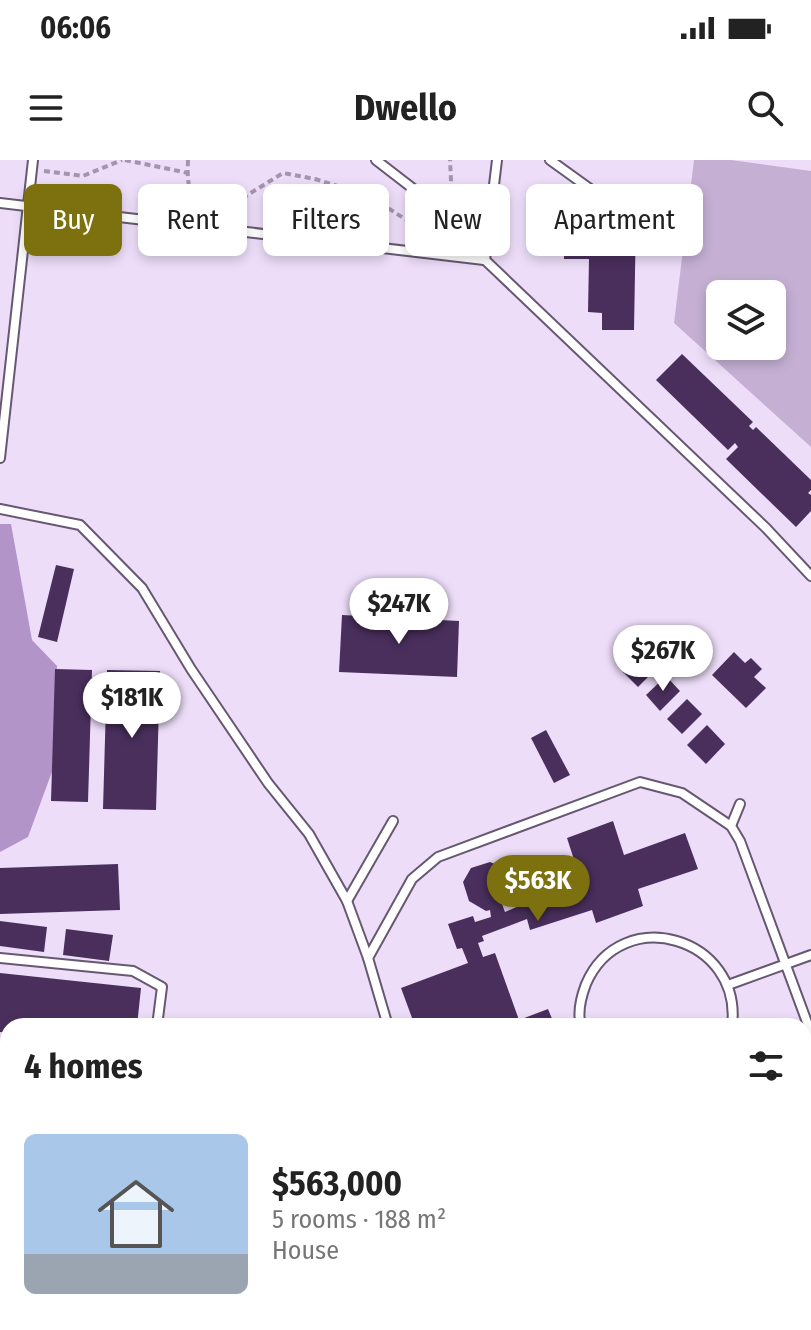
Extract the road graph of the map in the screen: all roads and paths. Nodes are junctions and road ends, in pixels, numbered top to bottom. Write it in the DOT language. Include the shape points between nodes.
graph roads {
  1 [pos="124,160"];
  2 [pos="188,160"];
  3 [pos="376,160"];
  4 [pos="450,160"];
  5 [pos="497,160"];
  6 [pos="550,160"];
  7 [pos="32,165"];
  8 [pos="188,173"];
  9 [pos="407,184"];
  10 [pos="450,184"];
  11 [pos="583,184"];
  12 [pos="0,203"];
  13 [pos="24,207"];
  14 [pos="122,218"];
  15 [pos="405,219"];
  16 [pos="24,235"];
  17 [pos="481,256"];
  18 [pos="485,260"];
  19 [pos="0,458"];
  20 [pos="0,509"];
  21 [pos="811,576"];
  22 [pos="740,804"];
  23 [pos="393,821"];
  24 [pos="731,826"];
  25 [pos="347,901"];
  26 [pos="811,955"];
  27 [pos="0,958"];
  28 [pos="368,958"];
  29 [pos="786,965"];
  30 [pos="728,985"];
  31 [pos="158,1018"];
  32 [pos="386,1018"];
  33 [pos="579,1018"];
  34 [pos="733,1018"];
  35 [pos="805,1018"];
  1 -- 7 [label="path" via="83,176"];
  1 -- 8 [label="path"];
  2 -- 8 [label="path"];
  3 -- 9 [label="lane"];
  4 -- 10 [label="path"];
  5 -- 18 [label="lane"];
  6 -- 11 [label="lane"];
  8 -- 15 [label="path" via="197,199 216,208 283,173 357,192"];
  12 -- 13 [label="lane"];
  14 -- 18 [label="lane"];
  16 -- 19 [label="lane"];
  17 -- 18 [label="lane"];
  18 -- 21 [label="lane"];
  20 -- 25 [label="lane" via="80,525 142,588 251,758 309,834"];
  22 -- 24 [label="lane"];
  23 -- 25 [label="lane"];
  24 -- 28 [label="lane" via="682,793 640,782 625,787 438,857 412,879"];
  24 -- 29 [label="lane"];
  25 -- 28 [label="lane"];
  26 -- 29 [label="lane"];
  27 -- 31 [label="lane" via="133,971 162,987"];
  28 -- 32 [label="lane"];
  29 -- 30 [label="lane"];
  29 -- 35 [label="lane"];
  30 -- 33 [label="lane" via="697,948 650,937 606,955 590,974"];
  30 -- 34 [label="lane"];
}
